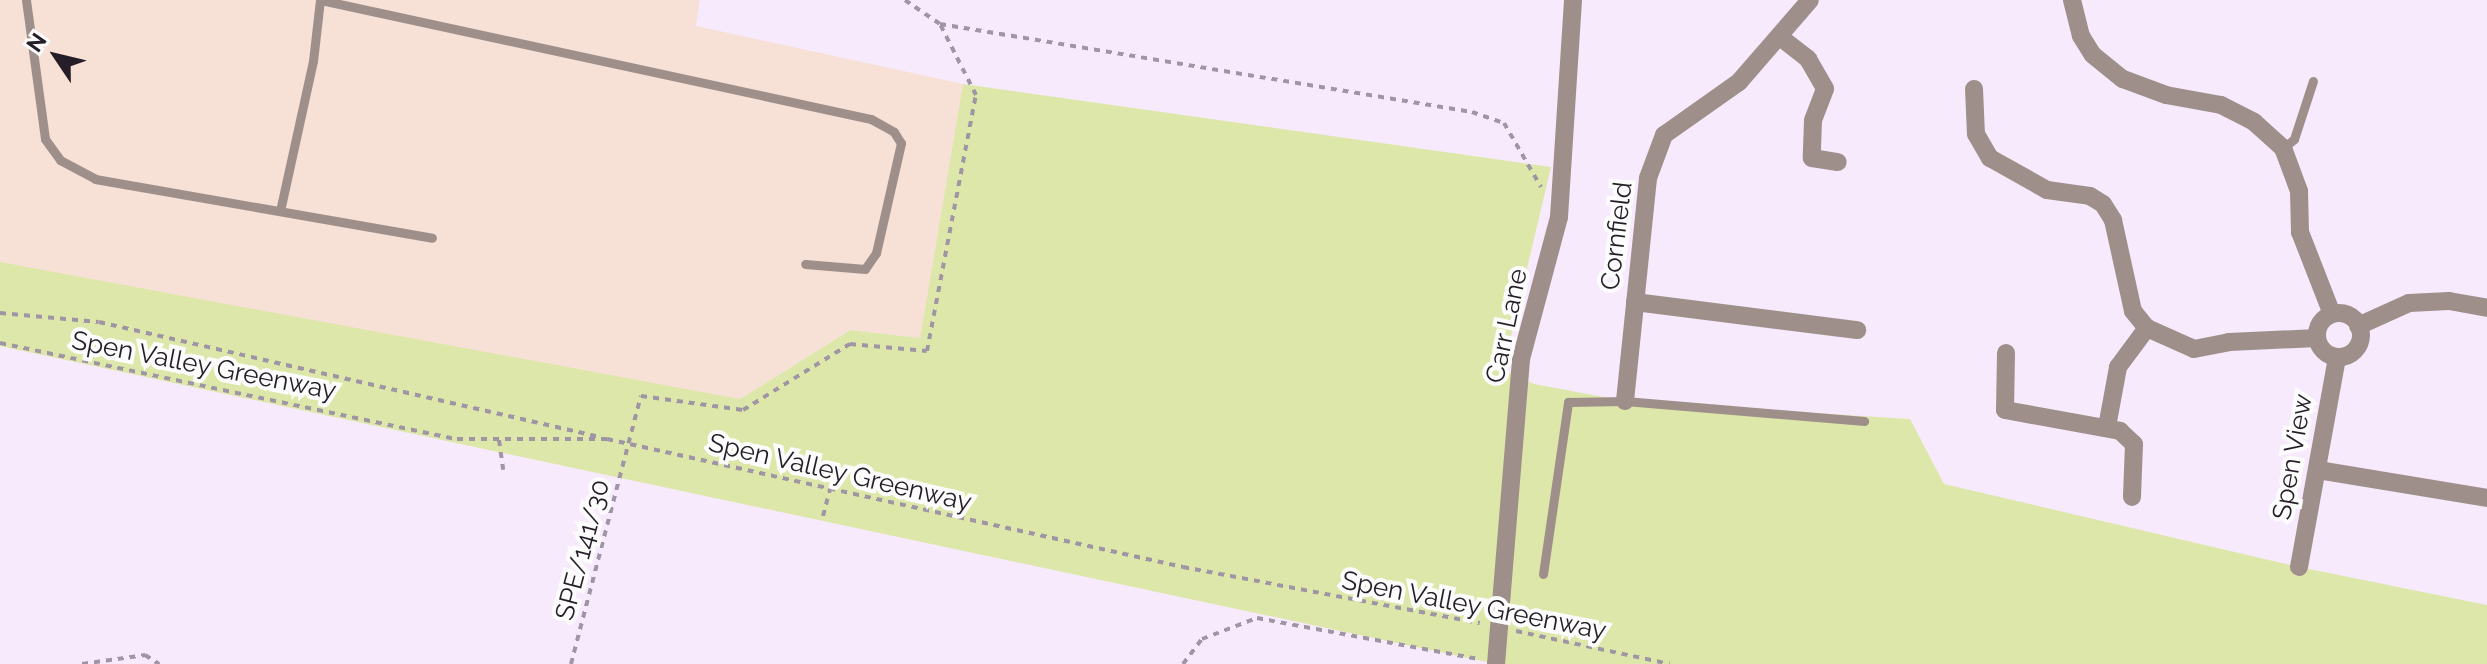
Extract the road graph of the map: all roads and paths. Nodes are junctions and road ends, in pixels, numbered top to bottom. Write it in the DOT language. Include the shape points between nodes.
graph roads {
  1 [pos="26,0"];
  2 [pos="321,0"];
  3 [pos="905,0"];
  4 [pos="1573,0"];
  5 [pos="1810,0"];
  6 [pos="2072,0"];
  7 [pos="940,24"];
  8 [pos="1780,37"];
  9 [pos="2313,81"];
  10 [pos="1974,89"];
  11 [pos="2283,148"];
  12 [pos="1838,162"];
  13 [pos="280,211"];
  14 [pos="1559,217"];
  15 [pos="432,238"];
  16 [pos="805,264"];
  17 [pos="1635,302"];
  18 [pos="2487,308"];
  19 [pos="0,313"];
  20 [pos="2332,314"];
  21 [pos="2358,326"];
  22 [pos="2147,328"];
  23 [pos="1857,330"];
  24 [pos="2317,338"];
  25 [pos="0,343"];
  26 [pos="2006,353"];
  27 [pos="2337,357"];
  28 [pos="217,377"];
  29 [pos="216,386"];
  30 [pos="1625,401"];
  31 [pos="1864,421"];
  32 [pos="2107,427"];
  33 [pos="607,439"];
  34 [pos="499,440"];
  35 [pos="628,445"];
  36 [pos="838,459"];
  37 [pos="503,470"];
  38 [pos="2318,470"];
  39 [pos="2132,497"];
  40 [pos="2487,498"];
  41 [pos="823,516"];
  42 [pos="2299,567"];
  43 [pos="1543,574"];
  44 [pos="1498,627"];
  45 [pos="1496,663"];
  46 [pos="82,664"];
  47 [pos="159,664"];
  48 [pos="571,664"];
  49 [pos="1183,664"];
  50 [pos="1670,664"];
  1 -- 13 [label="lane" via="45,139 60,160 95,179"];
  2 -- 13 [label="lane"];
  2 -- 16 [label="lane" via="871,119 894,132 901,143 876,253 865,269"];
  3 -- 7 [label="path"];
  4 -- 14 [label="street, Carr Lane"];
  5 -- 8 [label="street, Cornfield"];
  6 -- 11 [label="street" via="2081,36 2093,55 2123,79 2166,95 2221,105 2254,122"];
  7 -- 14 [label="path" via="1472,112 1504,123"];
  7 -- 35 [label="path, SPE/141/30" via="976,95 927,351 850,344 743,410 641,396"];
  8 -- 12 [label="street" via="1808,59 1825,89 1813,120 1812,158"];
  8 -- 17 [label="street, Cornfield" via="1739,82 1664,135 1648,178"];
  9 -- 11 [label="lane" via="2294,139"];
  10 -- 22 [label="street" via="1976,134 1990,158 2047,190 2090,196 2103,204 2113,220 2133,311"];
  11 -- 20 [label="street" via="2299,191 2300,232"];
  13 -- 15 [label="lane"];
  14 -- 44 [label="street, Carr Lane" via="1521,359"];
  17 -- 23 [label="street"];
  17 -- 30 [label="street, Cornfield"];
  18 -- 21 [label="street" via="2449,301 2409,303"];
  19 -- 33 [label="path" via="99,322"];
  20 -- 21 [label="street" via="2344,314"];
  20 -- 24 [label="street" via="2320,323"];
  21 -- 27 [label="street, Spen View" via="2357,347"];
  22 -- 24 [label="street" via="2194,349"];
  22 -- 32 [label="street" via="2118,367"];
  24 -- 27 [label="street" via="2323,351"];
  25 -- 29 [label="path, Spen Valley Greenway"];
  26 -- 32 [label="street" via="2005,410"];
  27 -- 38 [label="street, Spen View"];
  28 -- 29 [label="path"];
  29 -- 34 [label="path, Spen Valley Greenway" via="457,439"];
  30 -- 31 [label="lane"];
  30 -- 43 [label="lane" via="1568,402"];
  32 -- 39 [label="street" via="2134,444"];
  33 -- 34 [label="path, Spen Valley Greenway"];
  33 -- 35 [label="path, Spen Valley Greenway"];
  34 -- 37 [label="path"];
  35 -- 44 [label="path, Spen Valley Greenway" via="1183,567"];
  35 -- 48 [label="path, SPE/141/30"];
  36 -- 41 [label="path"];
  38 -- 40 [label="street"];
  38 -- 42 [label="street, Spen View"];
  44 -- 45 [label="street, Carr Lane"];
  44 -- 50 [label="path, Spen Valley Greenway"];
  45 -- 49 [label="path" via="1257,618 1202,639"];
  46 -- 47 [label="path" via="145,655"];
}
